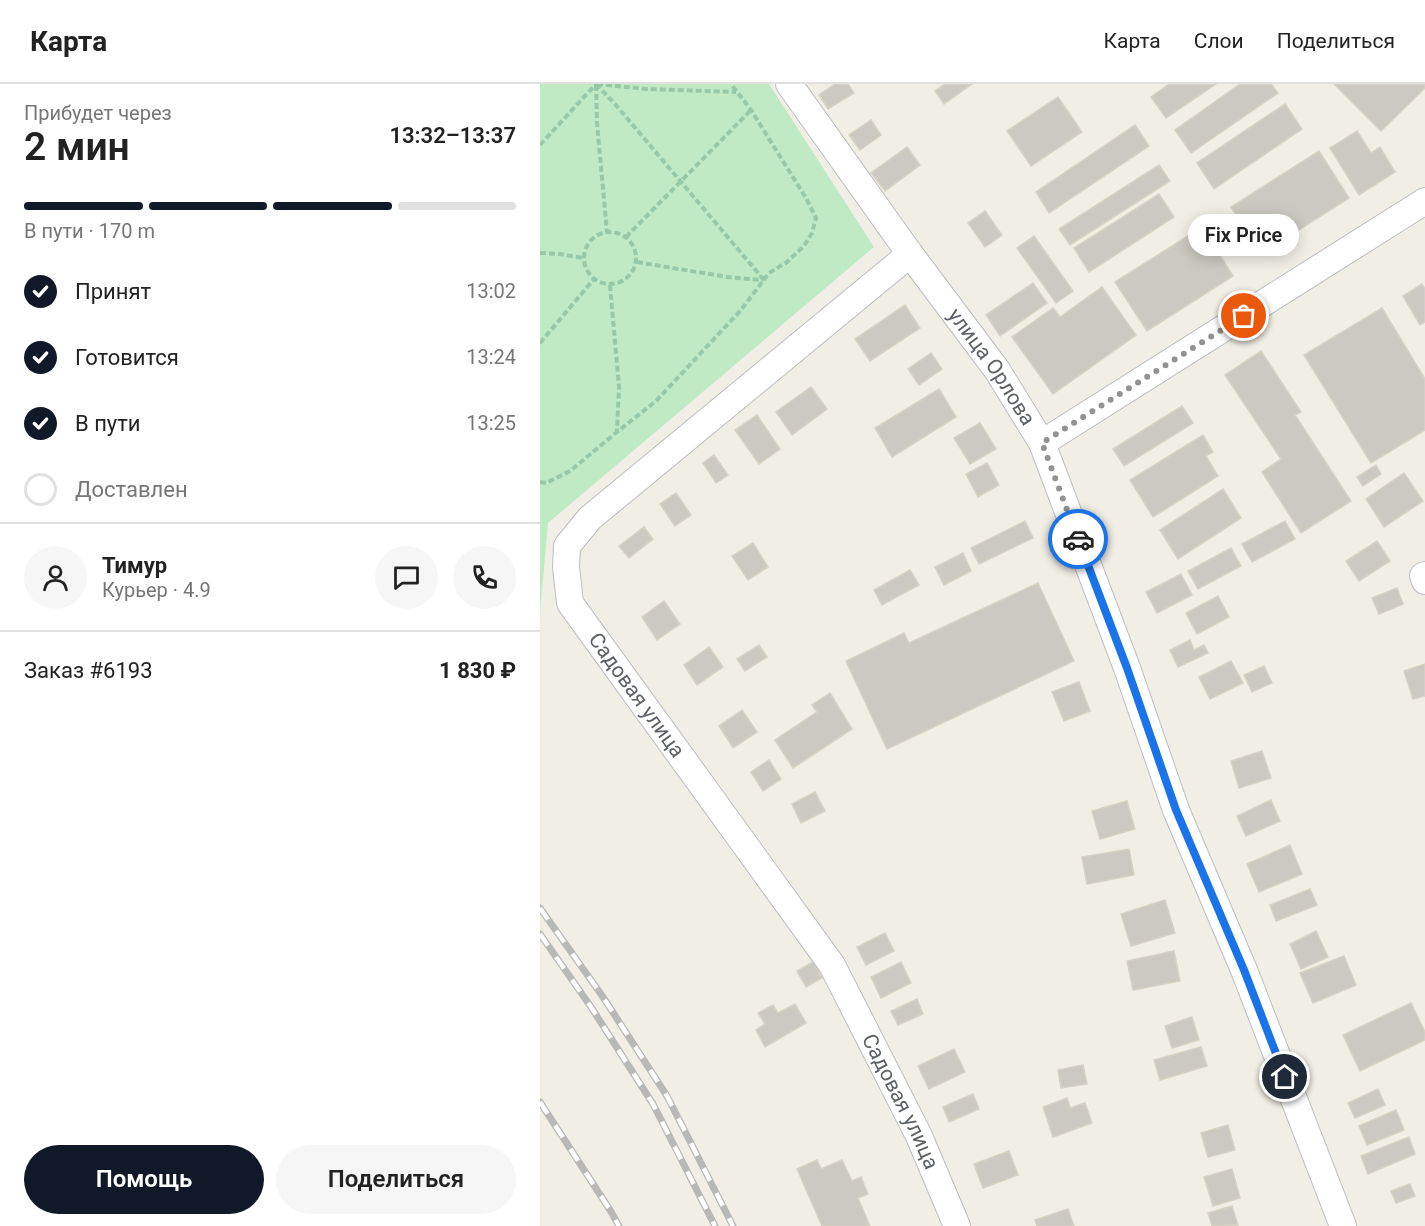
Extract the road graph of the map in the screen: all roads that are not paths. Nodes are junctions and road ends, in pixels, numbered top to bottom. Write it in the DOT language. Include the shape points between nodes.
graph roads {
  1 [pos="789,84"];
  2 [pos="1425,201"];
  3 [pos="910,254"];
  4 [pos="1042,443"];
  5 [pos="1425,575"];
  6 [pos="1425,581"];
  7 [pos="957,1226"];
  8 [pos="1343,1226"];
  1 -- 3 [label="street, улица Орлова"];
  2 -- 4 [label="street"];
  3 -- 4 [label="street, улица Орлова" via="997,370"];
  3 -- 7 [label="street, Садовая улица" via="590,518 567,546 566,567 570,603 832,964 919,1136"];
  4 -- 8 [label="street, улица Орлова" via="1176,810 1244,970"];
  5 -- 6 [label="street"];
}
